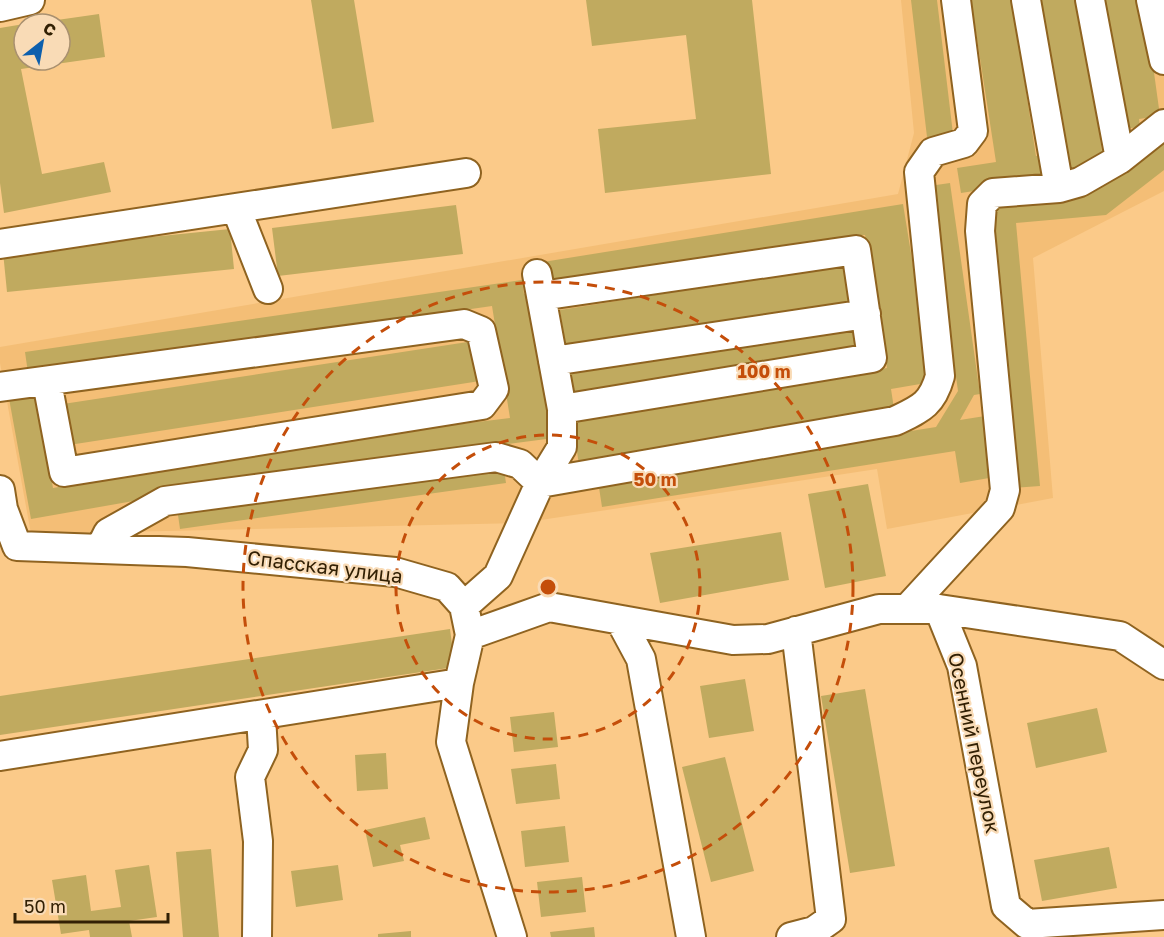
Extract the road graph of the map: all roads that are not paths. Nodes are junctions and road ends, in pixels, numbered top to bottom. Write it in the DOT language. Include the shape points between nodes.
graph roads {
  1 [pos="30,0"];
  2 [pos="956,0"];
  3 [pos="1026,0"];
  4 [pos="1090,0"];
  5 [pos="1151,0"];
  6 [pos="0,7"];
  7 [pos="1164,60"];
  8 [pos="1164,123"];
  9 [pos="1120,159"];
  10 [pos="466,173"];
  11 [pos="1059,188"];
  12 [pos="236,208"];
  13 [pos="0,244"];
  14 [pos="268,289"];
  15 [pos="866,314"];
  16 [pos="553,361"];
  17 [pos="46,382"];
  18 [pos="0,387"];
  19 [pos="562,409"];
  20 [pos="540,483"];
  21 [pos="2,500"];
  22 [pos="100,549"];
  23 [pos="8,554"];
  24 [pos="464,606"];
  25 [pos="907,609"];
  26 [pos="939,609"];
  27 [pos="620,620"];
  28 [pos="796,631"];
  29 [pos="471,635"];
  30 [pos="1164,665"];
  31 [pos="459,683"];
  32 [pos="261,716"];
  33 [pos="0,756"];
  34 [pos="1164,915"];
  35 [pos="257,937"];
  36 [pos="512,937"];
  37 [pos="691,937"];
  38 [pos="791,937"];
  1 -- 6 [label="street"];
  2 -- 20 [label="street" via="973,131 964,143 933,152 919,172 940,376 936,392 925,407 895,421"];
  3 -- 11 [label="street"];
  4 -- 9 [label="street"];
  5 -- 7 [label="street"];
  8 -- 9 [label="street"];
  9 -- 11 [label="street" via="1090,178"];
  10 -- 12 [label="street"];
  11 -- 25 [label="street" via="993,193 982,204 980,231 1005,490 1000,508"];
  12 -- 13 [label="street"];
  12 -- 14 [label="street"];
  15 -- 16 [label="street"];
  15 -- 16 [label="street" via="856,250 539,285"];
  15 -- 19 [label="street" via="872,358"];
  16 -- 19 [label="street"];
  17 -- 17 [label="street" via="464,324 481,331 494,389 482,405 64,472"];
  17 -- 18 [label="street"];
  19 -- 20 [label="street" via="562,447"];
  20 -- 22 [label="street" via="520,464 496,457 165,501 108,533"];
  20 -- 24 [label="street" via="498,576"];
  21 -- 23 [label="street, Спасская улица"];
  22 -- 23 [label="street, Спасская улица"];
  22 -- 24 [label="street, Спасская улица" via="187,552 395,572 447,587"];
  24 -- 29 [label="street"];
  25 -- 26 [label="street"];
  25 -- 28 [label="street" via="879,609"];
  26 -- 30 [label="street" via="1120,636"];
  26 -- 34 [label="street, Осенний переулок" via="962,666 1006,906 1027,924"];
  27 -- 28 [label="street" via="733,640 768,639"];
  27 -- 29 [label="street" via="549,607"];
  27 -- 37 [label="street" via="641,659"];
  28 -- 38 [label="street" via="831,919 814,932"];
  29 -- 31 [label="street"];
  31 -- 32 [label="street"];
  31 -- 36 [label="street" via="451,742"];
  32 -- 33 [label="street"];
  32 -- 35 [label="street" via="263,750 250,777 258,841"];
}
